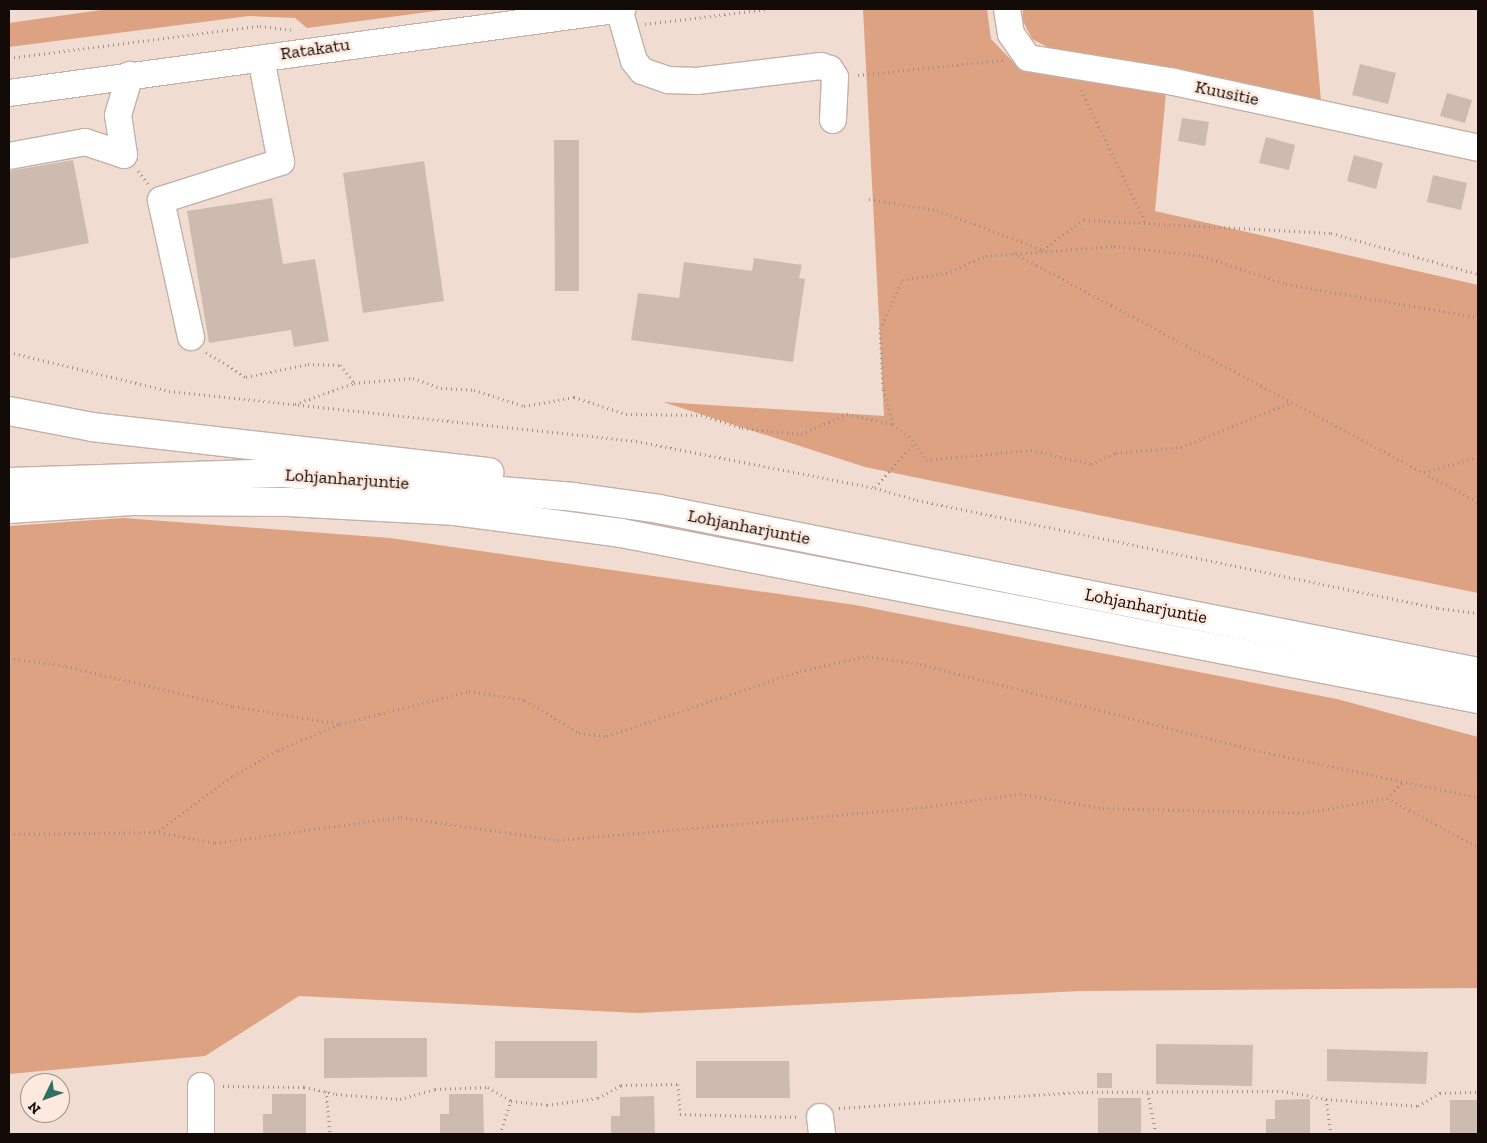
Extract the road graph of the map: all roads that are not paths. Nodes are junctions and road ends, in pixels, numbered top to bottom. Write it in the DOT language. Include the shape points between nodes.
graph roads {
  1 [pos="619,9"];
  2 [pos="622,9"];
  3 [pos="1007,9"];
  4 [pos="264,74"];
  5 [pos="130,75"];
  6 [pos="9,93"];
  7 [pos="832,120"];
  8 [pos="1478,148"];
  9 [pos="9,156"];
  10 [pos="191,337"];
  11 [pos="9,411"];
  12 [pos="9,482"];
  13 [pos="574,497"];
  14 [pos="9,509"];
  15 [pos="1478,672"];
  16 [pos="1478,699"];
  17 [pos="201,1086"];
  18 [pos="201,1134"];
  1 -- 2 [label="street, Ratakatu"];
  1 -- 5 [label="street, Ratakatu"];
  1 -- 7 [label="street" via="634,61 642,71 668,80 696,81 821,66 830,69 834,77"];
  3 -- 8 [label="street, Kuusitie" via="1011,34 1028,58 1174,82"];
  4 -- 10 [label="street" via="281,162 161,200"];
  5 -- 6 [label="street, Ratakatu"];
  5 -- 9 [label="street" via="118,116 124,155 85,142"];
  11 -- 13 [label="highway" via="92,427 510,474"];
  12 -- 13 [label="highway, Lohjanharjuntie" via="284,473"];
  13 -- 15 [label="highway, Lohjanharjuntie" via="669,511"];
  14 -- 16 [label="highway, Lohjanharjuntie" via="132,502 279,502 465,512 621,533"];
  17 -- 18 [label="street"];
}
